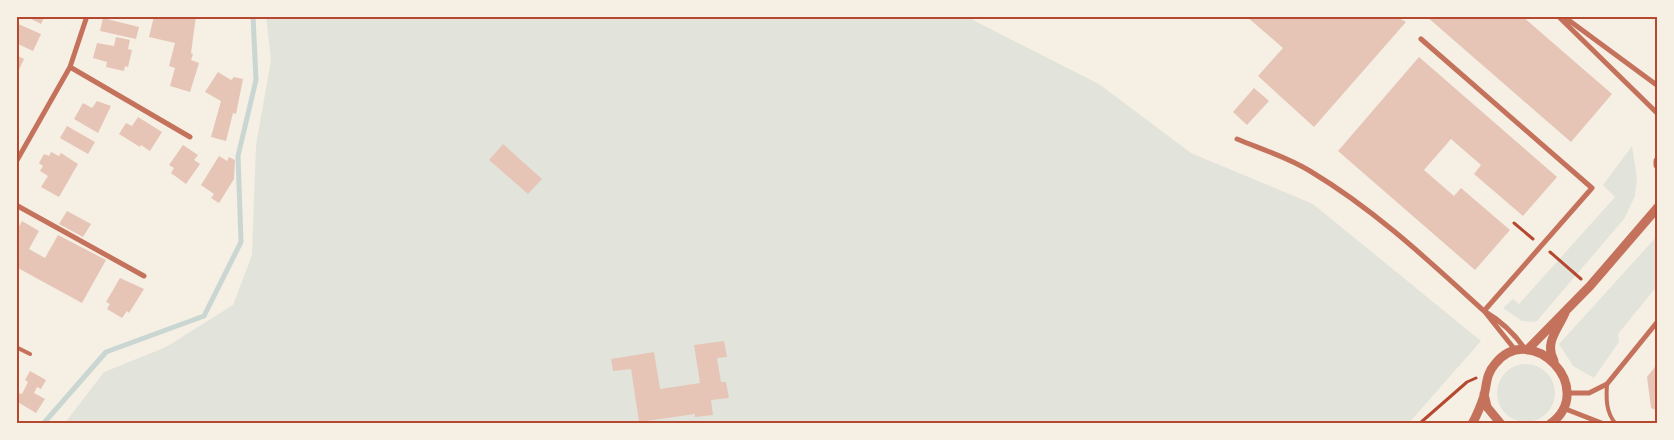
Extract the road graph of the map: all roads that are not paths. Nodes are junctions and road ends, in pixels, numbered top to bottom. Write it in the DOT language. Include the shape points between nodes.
graph roads {
  1 [pos="87,16"];
  2 [pos="1558,16"];
  3 [pos="1564,16"];
  4 [pos="1421,39"];
  5 [pos="70,67"];
  6 [pos="1658,86"];
  7 [pos="1658,114"];
  8 [pos="190,137"];
  9 [pos="1237,139"];
  10 [pos="1658,160"];
  11 [pos="16,162"];
  12 [pos="1658,165"];
  13 [pos="16,205"];
  14 [pos="1658,207"];
  15 [pos="144,276"];
  16 [pos="1484,311"];
  17 [pos="1566,311"];
  18 [pos="1658,321"];
  19 [pos="16,347"];
  20 [pos="1523,350"];
  21 [pos="30,354"];
  22 [pos="1556,364"];
  23 [pos="1607,384"];
  24 [pos="1566,393"];
  25 [pos="1484,394"];
  26 [pos="1563,408"];
  27 [pos="1472,424"];
  28 [pos="1501,424"];
  29 [pos="1550,424"];
  30 [pos="1604,424"];
  31 [pos="1616,424"];
  1 -- 5 [label="street"];
  2 -- 7 [label="street"];
  3 -- 6 [label="street"];
  4 -- 16 [label="street" via="1592,188"];
  5 -- 8 [label="street"];
  5 -- 11 [label="street"];
  9 -- 16 [label="street" via="1308,170 1356,201 1394,230"];
  10 -- 12 [label="street"];
  13 -- 15 [label="street"];
  14 -- 17 [label="street"];
  16 -- 20 [label="street" via="1492,323"];
  16 -- 20 [label="street" via="1497,318 1519,340"];
  17 -- 20 [label="street"];
  17 -- 22 [label="street" via="1551,341 1550,349"];
  18 -- 23 [label="street"];
  19 -- 21 [label="lane"];
  20 -- 22 [label="street" via="1538,352"];
  20 -- 25 [label="street" via="1496,362 1485,382"];
  22 -- 24 [label="street" via="1562,372"];
  23 -- 24 [label="street" via="1589,393"];
  23 -- 31 [label="lane" via="1607,406"];
  24 -- 26 [label="street"];
  25 -- 27 [label="street"];
  25 -- 28 [label="street" via="1487,407"];
  26 -- 29 [label="street"];
  26 -- 30 [label="street"];
}
